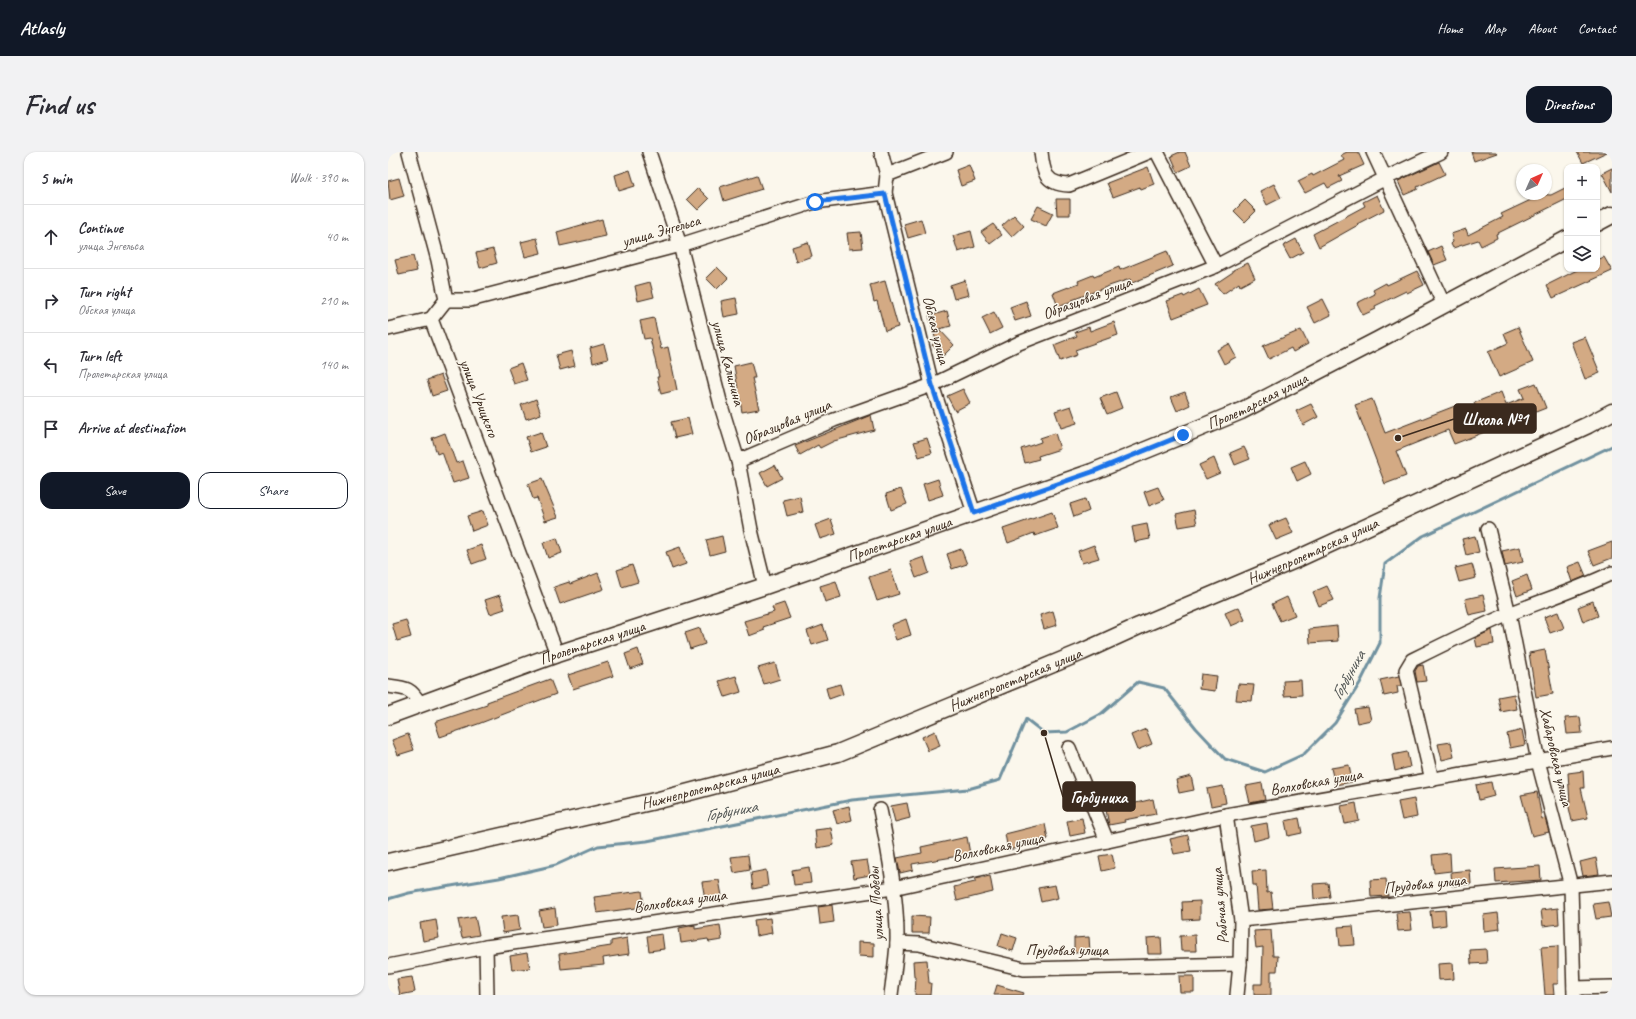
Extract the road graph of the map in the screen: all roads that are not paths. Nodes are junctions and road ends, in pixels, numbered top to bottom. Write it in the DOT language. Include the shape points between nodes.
graph roads {
  1 [pos="409,152"];
  2 [pos="649,152"];
  3 [pos="881,152"];
  4 [pos="946,152"];
  5 [pos="1041,152"];
  6 [pos="1148,152"];
  7 [pos="1157,152"];
  8 [pos="1374,152"];
  9 [pos="1441,152"];
  10 [pos="888,175"];
  11 [pos="1386,178"];
  12 [pos="885,194"];
  13 [pos="1612,215"];
  14 [pos="1600,221"];
  15 [pos="1564,241"];
  16 [pos="680,245"];
  17 [pos="1216,266"];
  18 [pos="446,300"];
  19 [pos="1444,305"];
  20 [pos="431,319"];
  21 [pos="388,329"];
  22 [pos="932,385"];
  23 [pos="1612,412"];
  24 [pos="738,461"];
  25 [pos="974,513"];
  26 [pos="1488,529"];
  27 [pos="1612,573"];
  28 [pos="765,586"];
  29 [pos="1509,614"];
  30 [pos="557,654"];
  31 [pos="388,686"];
  32 [pos="420,704"];
  33 [pos="388,716"];
  34 [pos="1068,748"];
  35 [pos="1612,748"];
  36 [pos="1538,761"];
  37 [pos="1432,780"];
  38 [pos="880,810"];
  39 [pos="1226,815"];
  40 [pos="1107,841"];
  41 [pos="388,862"];
  42 [pos="1612,882"];
  43 [pos="1571,886"];
  44 [pos="893,888"];
  45 [pos="1241,920"];
  46 [pos="897,943"];
  47 [pos="486,947"];
  48 [pos="1240,964"];
  49 [pos="388,966"];
  50 [pos="1612,987"];
  51 [pos="1574,991"];
  52 [pos="487,995"];
  53 [pos="890,995"];
  54 [pos="1237,995"];
  1 -- 18 [label="street"];
  2 -- 16 [label="street, улица Калинина"];
  3 -- 10 [label="street, Обская улица"];
  4 -- 10 [label="street"];
  5 -- 6 [label="street" via="1043,170 1049,179 1057,184 1068,185"];
  7 -- 17 [label="street"];
  8 -- 11 [label="street"];
  9 -- 11 [label="street, Образцовая улица"];
  10 -- 12 [label="street, Обская улица"];
  11 -- 17 [label="street, Образцовая улица"];
  11 -- 19 [label="street"];
  12 -- 16 [label="street, улица Энгельса" via="815,202"];
  12 -- 22 [label="street, Обская улица"];
  13 -- 14 [label="main road"];
  15 -- 19 [label="main road, Пролетарская улица"];
  16 -- 18 [label="street, улица Энгельса" via="470,300"];
  16 -- 24 [label="street, улица Калинина"];
  17 -- 22 [label="street, Образцовая улица" via="1019,342"];
  18 -- 20 [label="street"];
  19 -- 25 [label="main road, Пролетарская улица" via="1241,411 1092,472"];
  20 -- 21 [label="street"];
  20 -- 30 [label="street, улица Урицкого"];
  22 -- 24 [label="street, Образцовая улица" via="834,420"];
  22 -- 25 [label="street, Обская улица"];
  23 -- 41 [label="main road, Нижнепролетарская улица" via="1295,560 838,753 659,800"];
  24 -- 28 [label="street, улица Калинина"];
  25 -- 28 [label="main road, Пролетарская улица"];
  26 -- 29 [label="street, Хабаровская улица"];
  27 -- 29 [label="street" via="1585,586"];
  28 -- 30 [label="main road, Пролетарская улица"];
  29 -- 36 [label="street, Хабаровская улица"];
  29 -- 37 [label="street" via="1455,638 1408,664 1406,670"];
  30 -- 32 [label="main road, Пролетарская улица"];
  31 -- 32 [label="street" via="404,688 414,694"];
  32 -- 33 [label="main road, Пролетарская улица"];
  34 -- 40 [label="street"];
  35 -- 36 [label="street, Волховская улица"];
  36 -- 37 [label="street, Волховская улица"];
  36 -- 43 [label="street, Хабаровская улица"];
  37 -- 39 [label="street, Волховская улица"];
  38 -- 44 [label="street, улица Победы"];
  39 -- 40 [label="street, Волховская улица"];
  39 -- 45 [label="street, Рабочая улица"];
  40 -- 44 [label="street, Волховская улица"];
  42 -- 43 [label="street, Прудовая улица"];
  43 -- 45 [label="street, Прудовая улица"];
  43 -- 51 [label="street, Хабаровская улица"];
  44 -- 46 [label="street, улица Победы"];
  44 -- 47 [label="street, Волховская улица"];
  45 -- 48 [label="street, Рабочая улица"];
  46 -- 48 [label="street, Прудовая улица" via="919,944 1024,969"];
  46 -- 53 [label="street, улица Победы"];
  47 -- 49 [label="street, Волховская улица"];
  47 -- 52 [label="street"];
  48 -- 54 [label="street, Рабочая улица"];
  50 -- 51 [label="street"];
}
